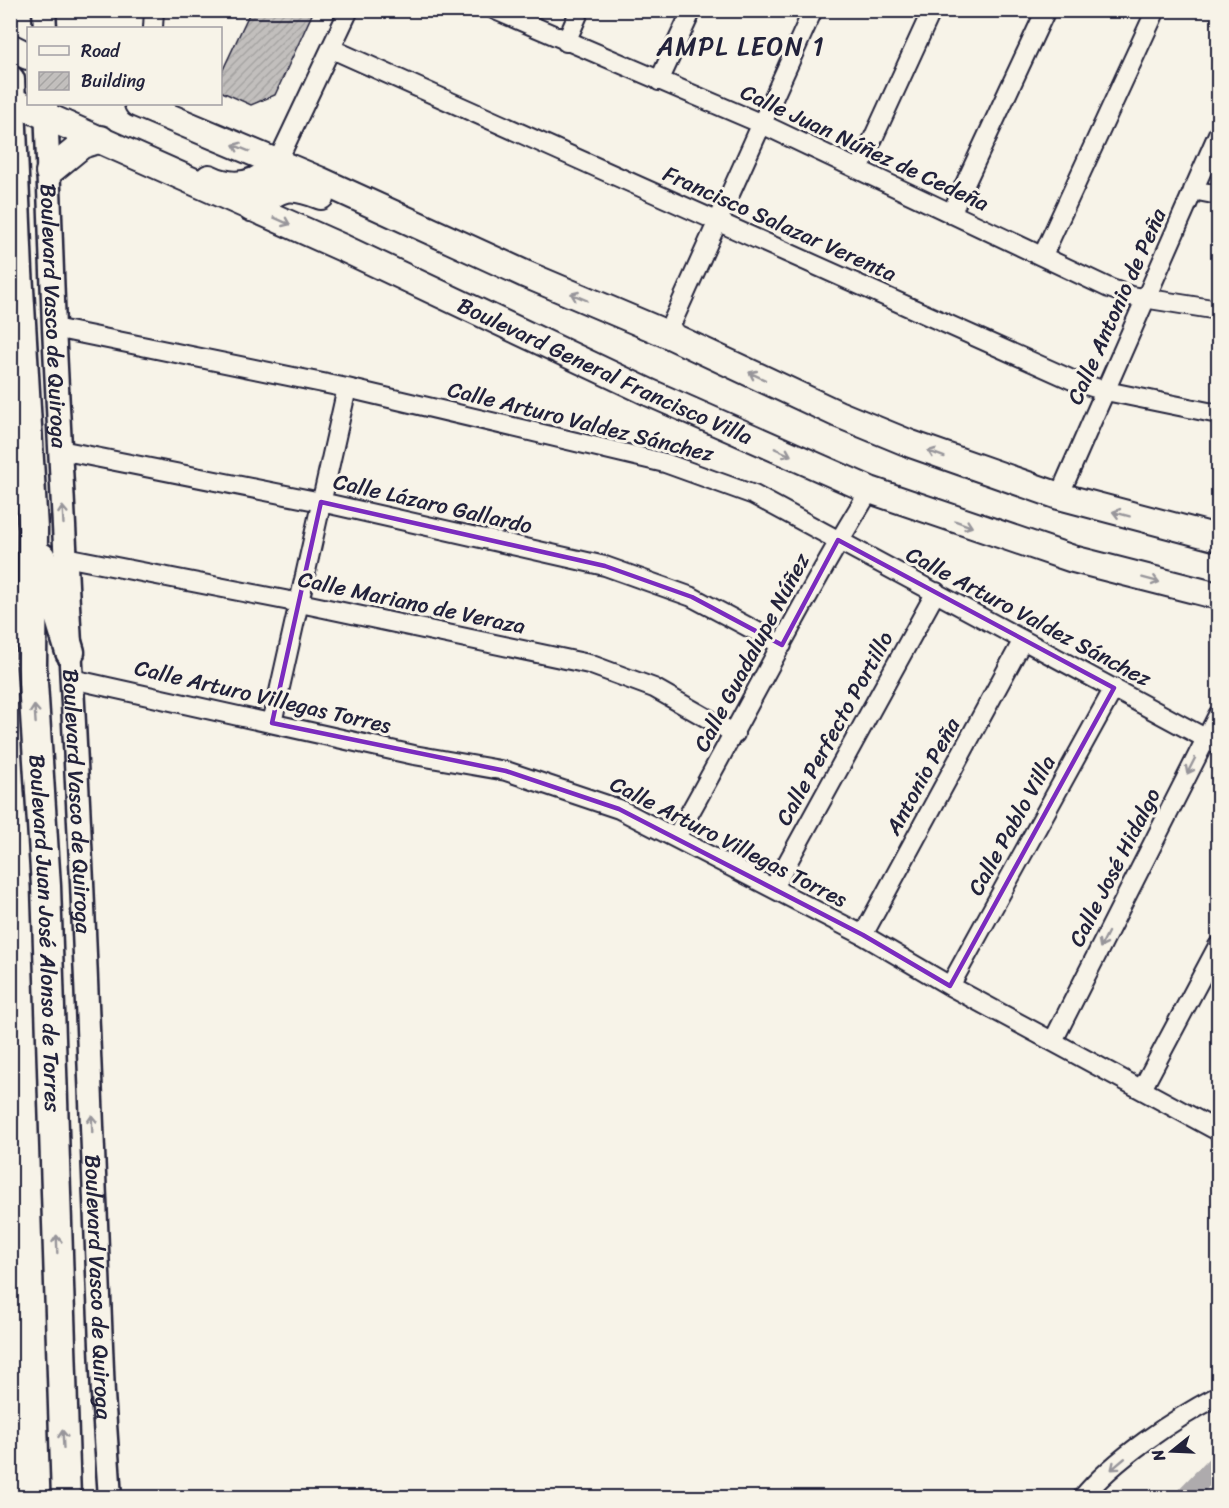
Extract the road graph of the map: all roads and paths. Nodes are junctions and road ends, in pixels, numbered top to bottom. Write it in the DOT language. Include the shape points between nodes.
graph roads {
  1 [pos="44,10"];
  2 [pos="154,10"];
  3 [pos="350,10"];
  4 [pos="495,10"];
  5 [pos="580,10"];
  6 [pos="692,10"];
  7 [pos="813,10"];
  8 [pos="932,10"];
  9 [pos="1046,10"];
  10 [pos="1156,10"];
  11 [pos="45,27"];
  12 [pos="153,27"];
  13 [pos="566,42"];
  14 [pos="10,48"];
  15 [pos="332,49"];
  16 [pos="27,56"];
  17 [pos="659,81"];
  18 [pos="11,94"];
  19 [pos="27,101"];
  20 [pos="140,105"];
  21 [pos="46,109"];
  22 [pos="762,124"];
  23 [pos="1218,134"];
  24 [pos="107,142"];
  25 [pos="278,163"];
  26 [pos="859,169"];
  27 [pos="49,172"];
  28 [pos="1193,190"];
  29 [pos="1218,195"];
  30 [pos="251,208"];
  31 [pos="951,214"];
  32 [pos="717,222"];
  33 [pos="462,246"];
  34 [pos="1043,255"];
  35 [pos="1145,298"];
  36 [pos="1218,310"];
  37 [pos="54,328"];
  38 [pos="667,334"];
  39 [pos="347,388"];
  40 [pos="1106,392"];
  41 [pos="1218,414"];
  42 [pos="10,423"];
  43 [pos="60,450"];
  44 [pos="870,490"];
  45 [pos="1059,496"];
  46 [pos="321,502"];
  47 [pos="33,529"];
  48 [pos="1218,538"];
  49 [pos="838,540"];
  50 [pos="65,557"];
  51 [pos="936,592"];
  52 [pos="1218,596"];
  53 [pos="300,603"];
  54 [pos="1023,640"];
  55 [pos="782,645"];
  56 [pos="71,666"];
  57 [pos="1114,688"];
  58 [pos="1218,715"];
  59 [pos="272,723"];
  60 [pos="735,734"];
  61 [pos="1212,742"];
  62 [pos="676,837"];
  63 [pos="774,887"];
  64 [pos="863,935"];
  65 [pos="1218,946"];
  66 [pos="950,986"];
  67 [pos="1053,1041"];
  68 [pos="1142,1089"];
  69 [pos="1218,1131"];
  70 [pos="1218,1396"];
  71 [pos="66,1497"];
  72 [pos="110,1497"];
  73 [pos="1082,1497"];
  1 -- 11 [label="street"];
  2 -- 12 [label="street"];
  3 -- 15 [label="street"];
  4 -- 13 [label="street, Calle Juan Núñez de Cedeña"];
  5 -- 13 [label="street"];
  6 -- 17 [label="street"];
  7 -- 22 [label="street"];
  8 -- 26 [label="street"];
  9 -- 31 [label="street"];
  10 -- 34 [label="street"];
  13 -- 17 [label="street, Calle Juan Núñez de Cedeña"];
  14 -- 16 [label="main road"];
  15 -- 25 [label="street"];
  15 -- 32 [label="street, Francisco Salazar Verenta"];
  17 -- 22 [label="street, Calle Juan Núñez de Cedeña"];
  18 -- 19 [label="main road, Boulevard General Francisco Villa"];
  18 -- 47 [label="main road, Boulevard Juan José Alonso de Torres"];
  25 -- 20 [label="main road, one-way"];
  21 -- 24 [label="main road, Boulevard General Francisco Villa"];
  21 -- 27 [label="street, Boulevard Vasco de Quiroga"];
  22 -- 26 [label="street, Calle Juan Núñez de Cedeña"];
  22 -- 32 [label="street"];
  23 -- 28 [label="street, Calle Antonio de Peña"];
  24 -- 25 [label="main road" via="151,150 229,186 267,176"];
  24 -- 27 [label="main road" via="82,145"];
  24 -- 30 [label="main road, Boulevard General Francisco Villa"];
  25 -- 30 [label="street"];
  25 -- 33 [label="main road"];
  26 -- 31 [label="street, Calle Juan Núñez de Cedeña"];
  27 -- 37 [label="street, Boulevard Vasco de Quiroga"];
  28 -- 29 [label="street"];
  28 -- 35 [label="street, Calle Antonio de Peña"];
  30 -- 33 [label="main road" via="281,188 301,188 434,241"];
  30 -- 44 [label="main road, Boulevard General Francisco Villa, one-way"];
  31 -- 34 [label="street, Calle Juan Núñez de Cedeña"];
  32 -- 38 [label="street"];
  32 -- 40 [label="street, Francisco Salazar Verenta"];
  38 -- 33 [label="main road, one-way"];
  34 -- 35 [label="street, Calle Juan Núñez de Cedeña" via="1109,288"];
  35 -- 36 [label="street, Calle Juan Núñez de Cedeña"];
  35 -- 40 [label="street, Calle Antonio de Peña"];
  37 -- 39 [label="street, Calle Arturo Valdez Sánchez"];
  37 -- 43 [label="street, Boulevard Vasco de Quiroga"];
  45 -- 38 [label="main road, one-way" via="838,414"];
  39 -- 46 [label="street"];
  39 -- 49 [label="street, Calle Arturo Valdez Sánchez" via="665,463 754,495"];
  40 -- 41 [label="street, Francisco Salazar Verenta"];
  40 -- 45 [label="street, Calle Antonio de Peña"];
  42 -- 47 [label="main road"];
  43 -- 46 [label="street, Calle Lázaro Gallardo"];
  50 -- 43 [label="street, Boulevard Vasco de Quiroga, one-way"];
  44 -- 49 [label="street, Calle Guadalupe Núñez"];
  44 -- 52 [label="main road, Boulevard General Francisco Villa, one-way" via="1073,559"];
  48 -- 45 [label="main road, one-way"];
  46 -- 53 [label="street"];
  46 -- 55 [label="street, Calle Lázaro Gallardo" via="606,567 692,597"];
  47 -- 56 [label="main road"];
  71 -- 47 [label="main road, Boulevard Juan José Alonso de Torres, one-way" via="46,886 32,667"];
  49 -- 51 [label="street, Calle Arturo Valdez Sánchez"];
  49 -- 55 [label="street, Calle Guadalupe Núñez"];
  50 -- 53 [label="street, Calle Mariano de Veraza"];
  50 -- 56 [label="street, Boulevard Vasco de Quiroga"];
  51 -- 54 [label="street, Calle Arturo Valdez Sánchez"];
  51 -- 63 [label="street, Calle Perfecto Portillo"];
  53 -- 59 [label="street"];
  53 -- 60 [label="street, Calle Mariano de Veraza" via="589,664 654,688"];
  54 -- 57 [label="street, Calle Arturo Valdez Sánchez"];
  54 -- 64 [label="street, Antonio Peña"];
  55 -- 60 [label="street, Calle Guadalupe Núñez"];
  56 -- 59 [label="street, Calle Arturo Villegas Torres"];
  72 -- 56 [label="street, Boulevard Vasco de Quiroga, one-way"];
  57 -- 61 [label="street, Calle Arturo Valdez Sánchez"];
  57 -- 66 [label="street, Calle Pablo Villa"];
  58 -- 61 [label="street, Calle José Hidalgo"];
  59 -- 62 [label="street, Calle Arturo Villegas Torres" via="506,771 619,809"];
  60 -- 62 [label="street, Calle Guadalupe Núñez"];
  61 -- 67 [label="street, Calle José Hidalgo, one-way"];
  62 -- 63 [label="street, Calle Arturo Villegas Torres"];
  63 -- 64 [label="street, Calle Arturo Villegas Torres"];
  64 -- 66 [label="street, Calle Arturo Villegas Torres"];
  65 -- 68 [label="street"];
  66 -- 67 [label="street, Calle Arturo Villegas Torres"];
  67 -- 68 [label="street, Calle Arturo Villegas Torres"];
  68 -- 69 [label="street, Calle Arturo Villegas Torres"];
  70 -- 73 [label="street, one-way" via="1124,1459"];
}
